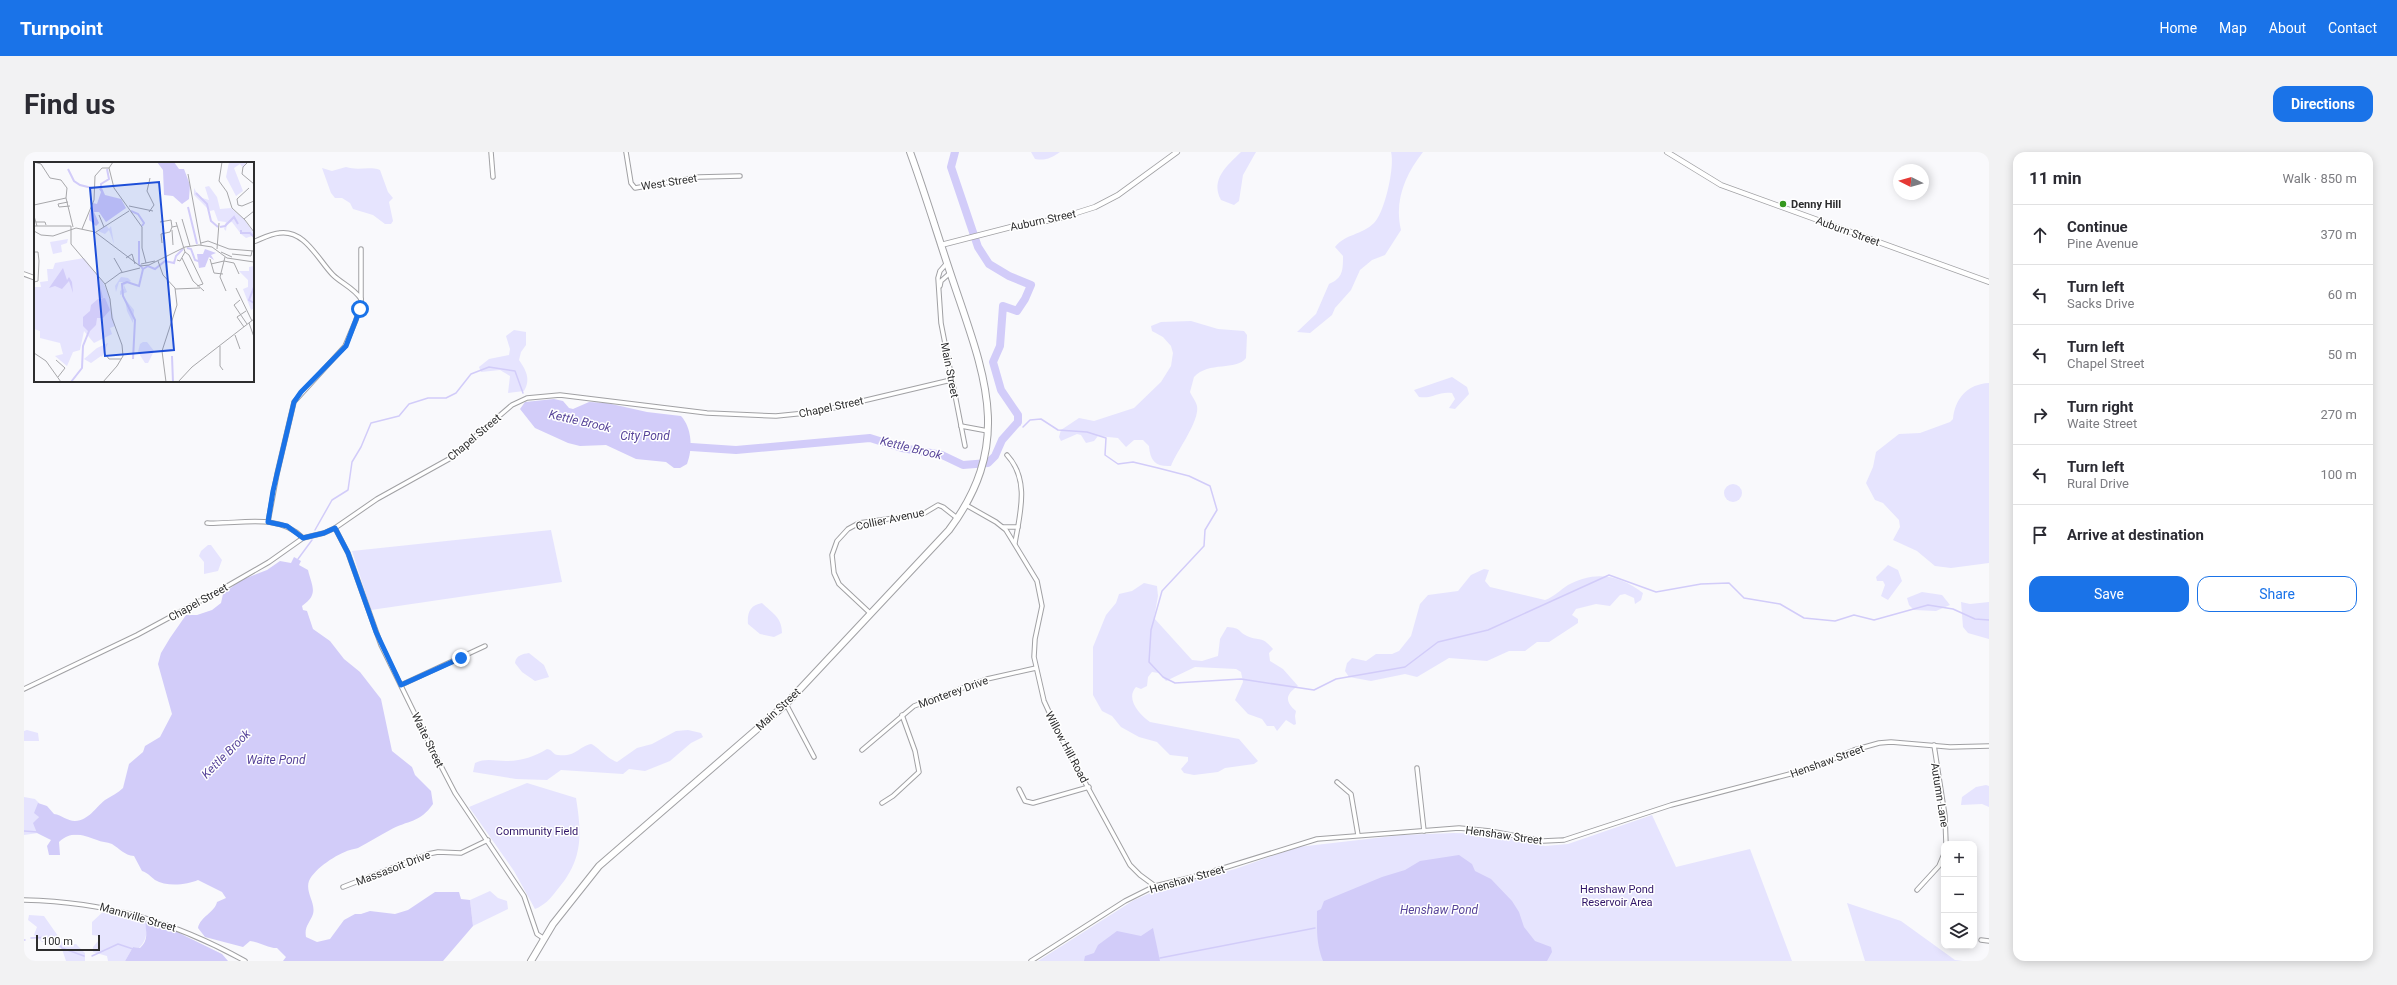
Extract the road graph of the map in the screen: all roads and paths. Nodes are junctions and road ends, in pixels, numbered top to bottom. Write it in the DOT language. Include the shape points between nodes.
graph roads {
  1 [pos="491,152"];
  2 [pos="626,152"];
  3 [pos="910,152"];
  4 [pos="1177,152"];
  5 [pos="1667,152"];
  6 [pos="740,176"];
  7 [pos="493,177"];
  8 [pos="254,242"];
  9 [pos="941,245"];
  10 [pos="361,249"];
  11 [pos="947,263"];
  12 [pos="950,273"];
  13 [pos="24,274"];
  14 [pos="34,278"];
  15 [pos="1989,282"];
  16 [pos="939,287"];
  17 [pos="361,302"];
  18 [pos="951,380"];
  19 [pos="962,426"];
  20 [pos="988,431"];
  21 [pos="965,446"];
  22 [pos="1007,455"];
  23 [pos="966,505"];
  24 [pos="958,519"];
  25 [pos="268,522"];
  26 [pos="207,523"];
  27 [pos="1002,527"];
  28 [pos="1018,527"];
  29 [pos="335,528"];
  30 [pos="303,538"];
  31 [pos="1015,543"];
  32 [pos="870,613"];
  33 [pos="485,646"];
  34 [pos="1036,668"];
  35 [pos="401,685"];
  36 [pos="24,689"];
  37 [pos="786,704"];
  38 [pos="902,715"];
  39 [pos="1934,746"];
  40 [pos="1989,746"];
  41 [pos="862,750"];
  42 [pos="814,757"];
  43 [pos="1417,768"];
  44 [pos="1337,782"];
  45 [pos="1089,787"];
  46 [pos="1019,789"];
  47 [pos="882,803"];
  48 [pos="1424,831"];
  49 [pos="1358,835"];
  50 [pos="488,840"];
  51 [pos="1946,841"];
  52 [pos="1941,861"];
  53 [pos="1156,886"];
  54 [pos="343,887"];
  55 [pos="1917,890"];
  56 [pos="24,900"];
  57 [pos="543,938"];
  58 [pos="1981,940"];
  59 [pos="1989,941"];
  60 [pos="245,961"];
  61 [pos="531,961"];
  62 [pos="1031,961"];
  1 -- 7 [label="street"];
  2 -- 6 [label="street, West Street" via="630,183 635,188 699,177"];
  3 -- 9 [label="highway, Main Street"];
  4 -- 9 [label="street, Auburn Street" via="1118,195 1096,207 1057,219 1011,227"];
  5 -- 15 [label="street, Auburn Street" via="1721,185"];
  8 -- 17 [label="street" via="278,233 299,237 336,278 358,295"];
  9 -- 11 [label="highway, Main Street"];
  10 -- 17 [label="street"];
  11 -- 12 [label="highway, Main Street"];
  11 -- 16 [label="street, Main Street" via="940,271"];
  12 -- 16 [label="street" via="941,281"];
  12 -- 20 [label="highway, Main Street" via="984,379 988,398"];
  13 -- 14 [label="street"];
  16 -- 18 [label="street, Main Street" via="941,323"];
  17 -- 25 [label="street" via="346,346 294,402 275,480"];
  18 -- 19 [label="street, Main Street"];
  18 -- 29 [label="street, Chapel Street" via="816,412 776,416 707,413 560,395 532,397 512,405 449,459 377,499"];
  19 -- 20 [label="street"];
  19 -- 21 [label="street, Main Street"];
  20 -- 23 [label="highway, Main Street" via="981,467"];
  22 -- 28 [label="street" via="1016,465 1021,483 1022,501"];
  23 -- 24 [label="highway, Main Street"];
  23 -- 27 [label="street"];
  24 -- 32 [label="highway, Main Street"];
  24 -- 32 [label="street, Collier Avenue" via="944,507 938,506 923,514 859,523 840,536 832,555 834,573 839,584"];
  25 -- 26 [label="street"];
  25 -- 30 [label="street" via="287,526"];
  27 -- 28 [label="street"];
  27 -- 31 [label="street, Willow Hill Road"];
  28 -- 31 [label="street"];
  29 -- 30 [label="street, Chapel Street"];
  29 -- 35 [label="street, Waite Street" via="348,553 376,632"];
  30 -- 36 [label="street, Chapel Street" via="269,562 224,588 137,635"];
  31 -- 34 [label="street, Willow Hill Road" via="1036,577 1041,593 1042,610 1034,645"];
  32 -- 37 [label="highway, Main Street"];
  33 -- 35 [label="street"];
  34 -- 38 [label="street, Monterey Drive" via="969,686 914,706"];
  34 -- 45 [label="street, Willow Hill Road" via="1048,710"];
  35 -- 50 [label="street, Waite Street" via="441,768"];
  37 -- 42 [label="street"];
  37 -- 57 [label="highway, Main Street" via="599,866"];
  38 -- 41 [label="street, Monterey Drive"];
  38 -- 47 [label="street" via="915,751 919,772"];
  39 -- 40 [label="street, Henshaw Street"];
  39 -- 48 [label="street, Henshaw Street" via="1879,743 1854,750 1809,769 1671,805 1564,840 1539,840 1475,829"];
  39 -- 51 [label="street, Autumn Lane"];
  43 -- 48 [label="street"];
  44 -- 49 [label="street" via="1351,794"];
  45 -- 46 [label="street" via="1033,803 1025,801"];
  45 -- 53 [label="street, Willow Hill Road" via="1130,865"];
  48 -- 49 [label="street, Henshaw Street"];
  49 -- 53 [label="street, Henshaw Street" via="1302,843 1201,876"];
  50 -- 54 [label="street, Massasoit Drive" via="461,852 428,854"];
  50 -- 57 [label="street, Waite Street" via="524,896 537,934"];
  52 -- 55 [label="street"];
  53 -- 62 [label="street, Henshaw Street" via="1125,901"];
  56 -- 60 [label="street, Mannville Street" via="85,904 142,916 178,928"];
  57 -- 61 [label="highway, Main Street"];
  58 -- 59 [label="street"];
}
